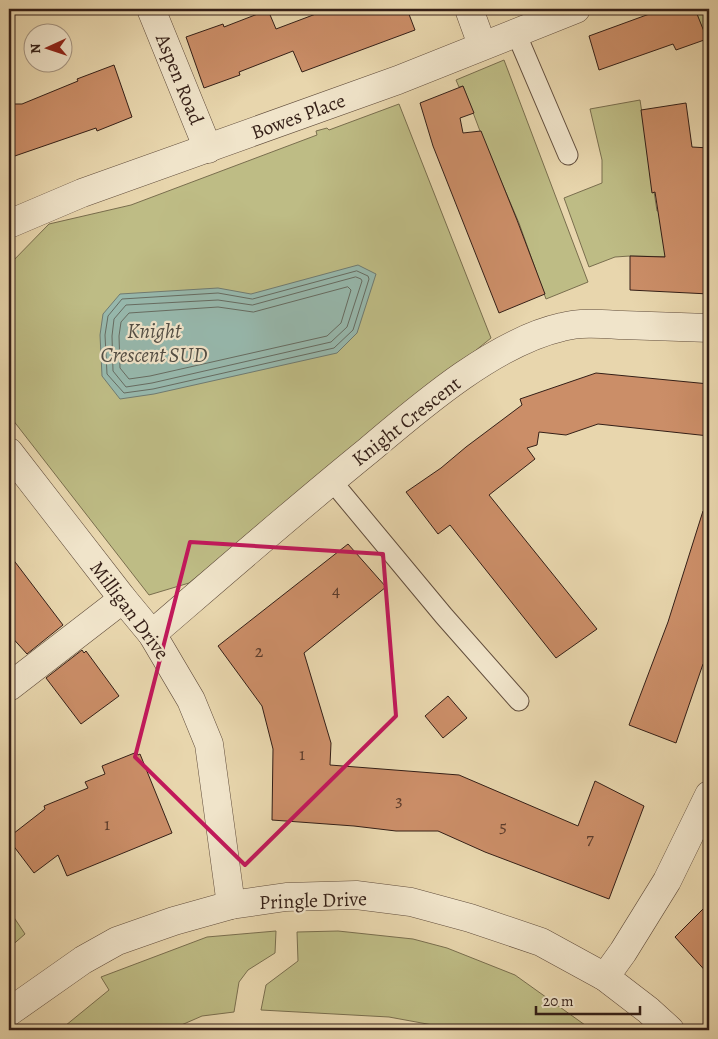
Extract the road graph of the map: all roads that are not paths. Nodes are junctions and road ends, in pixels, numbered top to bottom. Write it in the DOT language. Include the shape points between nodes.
graph roads {
  1 [pos="151,9"];
  2 [pos="469,9"];
  3 [pos="576,9"];
  4 [pos="516,32"];
  5 [pos="482,45"];
  6 [pos="208,149"];
  7 [pos="568,156"];
  8 [pos="12,226"];
  9 [pos="709,328"];
  10 [pos="9,452"];
  11 [pos="331,480"];
  12 [pos="123,599"];
  13 [pos="152,634"];
  14 [pos="9,687"];
  15 [pos="519,701"];
  16 [pos="709,795"];
  17 [pos="231,905"];
  18 [pos="605,977"];
  19 [pos="11,1010"];
  20 [pos="670,1030"];
  1 -- 6 [label="street, Aspen Road"];
  2 -- 5 [label="street"];
  3 -- 4 [label="street, Bowes Place"];
  4 -- 5 [label="street, Bowes Place"];
  4 -- 7 [label="lane"];
  5 -- 6 [label="street, Bowes Place" via="398,80"];
  6 -- 8 [label="street, Bowes Place" via="82,193"];
  9 -- 11 [label="street, Knight Crescent" via="600,324 564,326 536,334 476,366"];
  10 -- 12 [label="street, Milligan Drive"];
  11 -- 13 [label="street, Knight Crescent"];
  11 -- 15 [label="lane"];
  12 -- 13 [label="street, Milligan Drive"];
  12 -- 14 [label="street"];
  13 -- 17 [label="street, Milligan Drive" via="191,700 209,744"];
  16 -- 18 [label="street" via="667,882"];
  17 -- 18 [label="street, Pringle Drive" via="286,897 356,896 411,902 541,942"];
  17 -- 19 [label="street, Pringle Drive" via="117,941 82,960"];
  18 -- 20 [label="street, Pringle Drive"];
}
